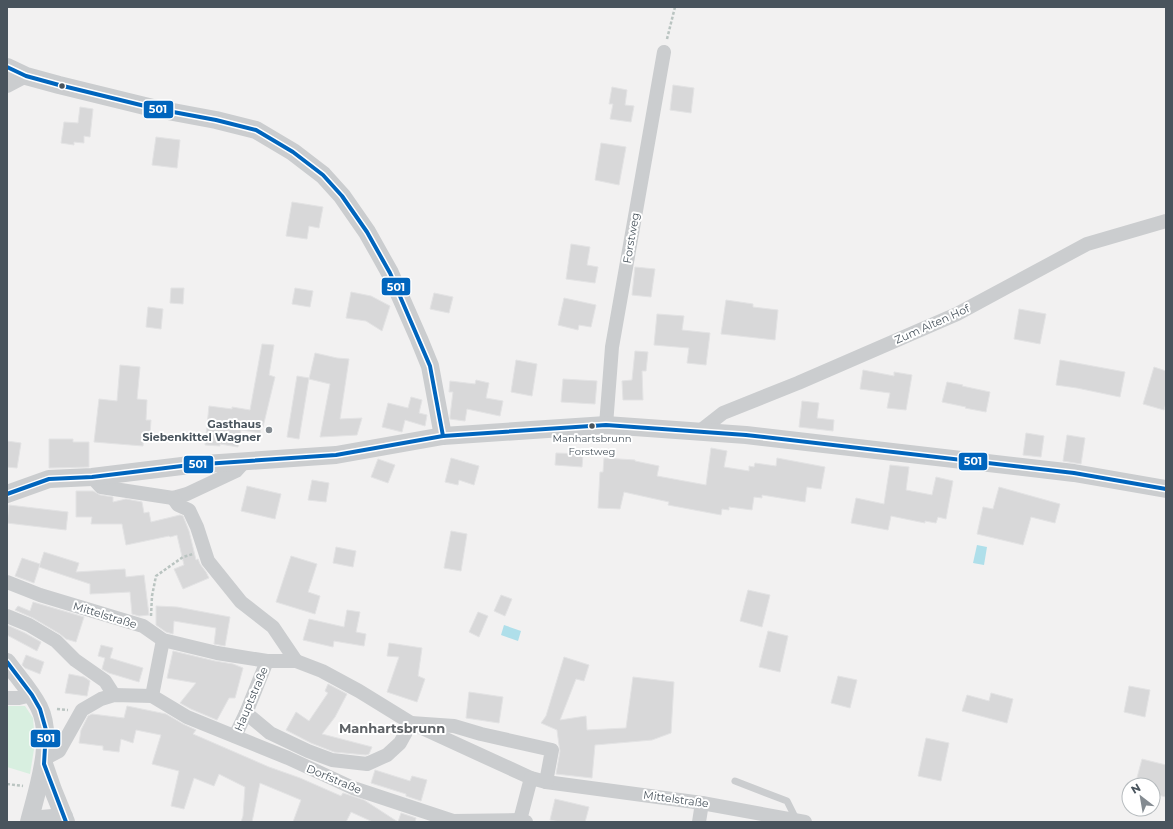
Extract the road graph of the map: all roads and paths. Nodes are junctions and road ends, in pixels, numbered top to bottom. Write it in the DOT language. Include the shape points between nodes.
graph roads {
  1 [pos="675,7"];
  2 [pos="664,52"];
  3 [pos="7,67"];
  4 [pos="26,76"];
  5 [pos="7,86"];
  6 [pos="1166,221"];
  7 [pos="606,425"];
  8 [pos="700,431"];
  9 [pos="443,436"];
  10 [pos="246,460"];
  11 [pos="92,478"];
  12 [pos="1166,489"];
  13 [pos="7,494"];
  14 [pos="173,498"];
  15 [pos="204,550"];
  16 [pos="7,582"];
  17 [pos="7,616"];
  18 [pos="150,632"];
  19 [pos="163,640"];
  20 [pos="266,661"];
  21 [pos="296,661"];
  22 [pos="7,662"];
  23 [pos="114,695"];
  24 [pos="152,696"];
  25 [pos="7,698"];
  26 [pos="36,702"];
  27 [pos="82,710"];
  28 [pos="246,713"];
  29 [pos="411,723"];
  30 [pos="235,736"];
  31 [pos="44,761"];
  32 [pos="531,778"];
  33 [pos="735,781"];
  34 [pos="546,782"];
  35 [pos="702,803"];
  36 [pos="65,820"];
  37 [pos="30,821"];
  38 [pos="523,821"];
  39 [pos="800,821"];
  40 [pos="699,822"];
  1 -- 2 [label="path"];
  2 -- 7 [label="street, Forstweg" via="612,347"];
  3 -- 4 [label="street"];
  4 -- 5 [label="street"];
  4 -- 9 [label="street" via="157,109 256,130 293,152 323,175 342,196 367,232 390,273 430,366"];
  6 -- 8 [label="street, Zum Alten Hof" via="1087,244 957,314 723,413"];
  7 -- 8 [label="street"];
  7 -- 9 [label="street"];
  8 -- 12 [label="street" via="1074,473"];
  9 -- 10 [label="street" via="336,455"];
  10 -- 11 [label="street"];
  10 -- 14 [label="street" via="236,471"];
  11 -- 13 [label="street" via="48,479"];
  11 -- 14 [label="street" via="101,487"];
  14 -- 15 [label="street" via="178,505 189,510"];
  15 -- 18 [label="path" via="183,557 156,576"];
  15 -- 21 [label="street" via="208,561 241,602 273,627"];
  16 -- 18 [label="street, Mittelstraße" via="40,595 143,626"];
  17 -- 23 [label="street" via="56,641 75,660 105,681"];
  18 -- 19 [label="street, Mittelstraße"];
  19 -- 20 [label="street, Mittelstraße"];
  19 -- 24 [label="street"];
  20 -- 21 [label="street, Mittelstraße"];
  20 -- 28 [label="street, Hauptstraße"];
  21 -- 29 [label="street, Mittelstraße" via="322,671"];
  22 -- 26 [label="street"];
  23 -- 24 [label="street, Dorfstraße"];
  23 -- 27 [label="street, Dorfstraße"];
  24 -- 30 [label="street, Dorfstraße" via="187,717"];
  25 -- 26 [label="street"];
  26 -- 27 [label="path"];
  26 -- 31 [label="street" via="46,730"];
  27 -- 31 [label="street" via="59,751"];
  28 -- 29 [label="street, Dorfstraße" via="270,733 308,751 332,760 367,764 387,755 400,743"];
  28 -- 30 [label="street, Hauptstraße"];
  29 -- 32 [label="street, Mittelstraße"];
  29 -- 34 [label="street, Mittelstraße" via="454,726 552,750"];
  30 -- 38 [label="street, Dorfstraße" via="353,788 453,821"];
  31 -- 36 [label="street"];
  31 -- 37 [label="street"];
  32 -- 34 [label="street, Mittelstraße"];
  32 -- 38 [label="street"];
  33 -- 39 [label="lane" via="787,801"];
  34 -- 35 [label="street, Mittelstraße"];
  35 -- 39 [label="street, Mittelstraße"];
  35 -- 40 [label="street"];
  36 -- 37 [label="street"];
}
